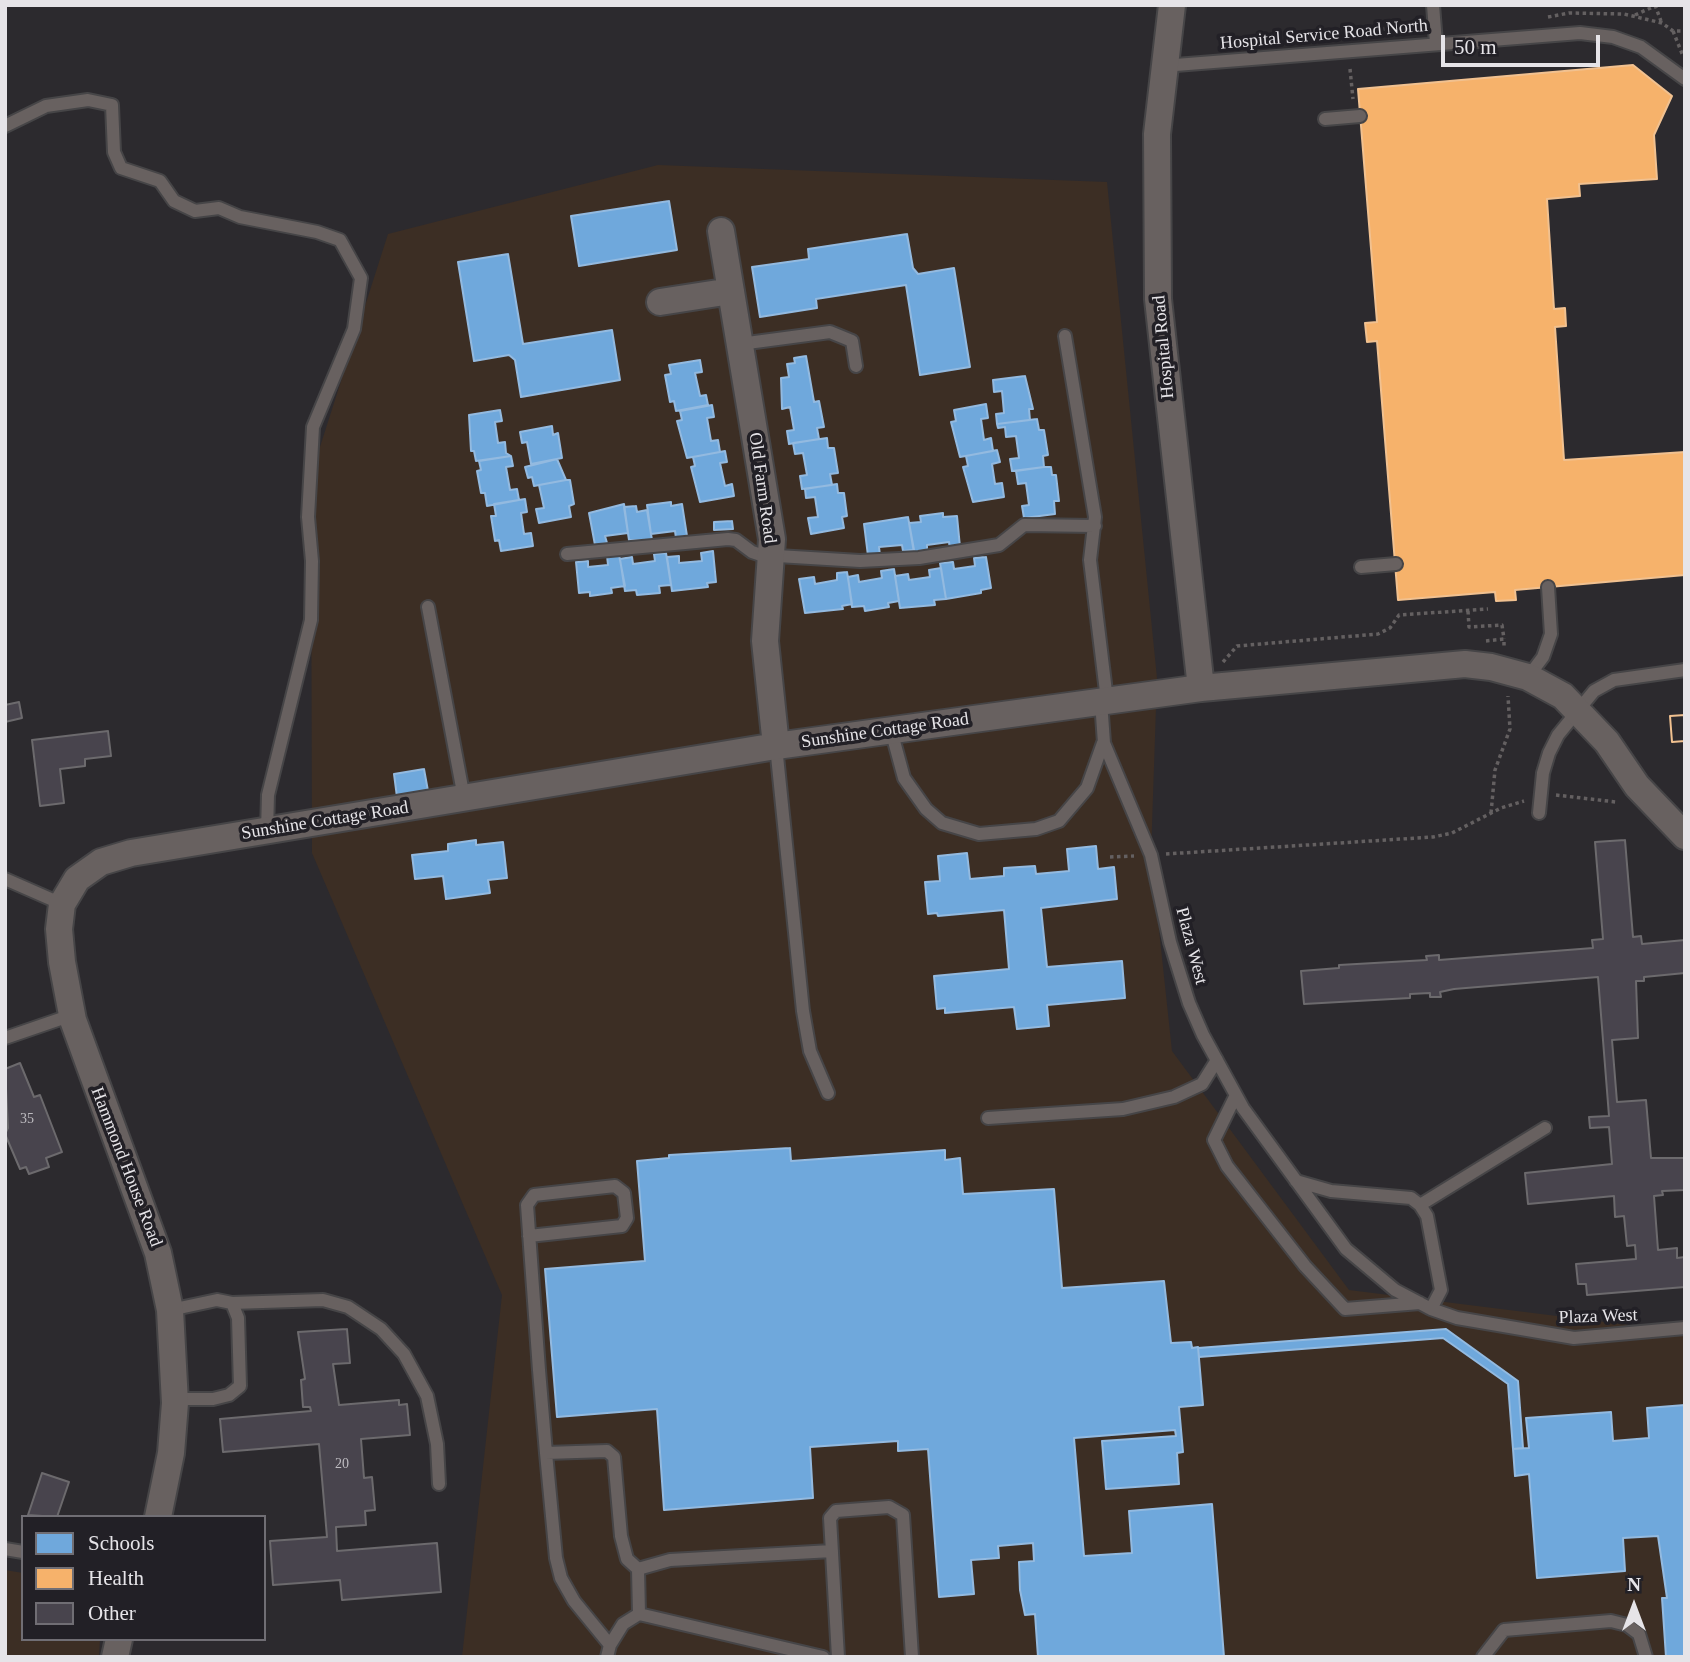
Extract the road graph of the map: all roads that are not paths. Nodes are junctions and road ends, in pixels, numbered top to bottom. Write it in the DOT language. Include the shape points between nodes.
graph roads {
  1 [pos="1172,5"];
  2 [pos="1433,5"];
  3 [pos="1436,43"];
  4 [pos="1163,66"];
  5 [pos="1685,79"];
  6 [pos="1360,116"];
  7 [pos="1325,119"];
  8 [pos="5,126"];
  9 [pos="721,231"];
  10 [pos="731,291"];
  11 [pos="660,302"];
  12 [pos="1065,336"];
  13 [pos="740,344"];
  14 [pos="856,366"];
  15 [pos="1095,526"];
  16 [pos="567,554"];
  17 [pos="771,554"];
  18 [pos="1396,564"];
  19 [pos="1361,567"];
  20 [pos="1548,587"];
  21 [pos="428,607"];
  22 [pos="1685,670"];
  23 [pos="1517,674"];
  24 [pos="1199,678"];
  25 [pos="1104,701"];
  26 [pos="1578,709"];
  27 [pos="891,729"];
  28 [pos="1104,743"];
  29 [pos="776,746"];
  30 [pos="464,798"];
  31 [pos="1539,813"];
  32 [pos="1677,829"];
  33 [pos="267,831"];
  34 [pos="5,879"];
  35 [pos="62,904"];
  36 [pos="72,1015"];
  37 [pos="5,1038"];
  38 [pos="1217,1060"];
  39 [pos="828,1094"];
  40 [pos="1236,1095"];
  41 [pos="988,1118"];
  42 [pos="1545,1128"];
  43 [pos="1296,1181"];
  44 [pos="1420,1205"];
  45 [pos="530,1236"];
  46 [pos="232,1303"];
  47 [pos="1425,1306"];
  48 [pos="170,1310"];
  49 [pos="1685,1328"];
  50 [pos="176,1399"];
  51 [pos="546,1453"];
  52 [pos="439,1484"];
  53 [pos="158,1515"];
  54 [pos="832,1551"];
  55 [pos="638,1569"];
  56 [pos="639,1614"];
  57 [pos="609,1651"];
  58 [pos="823,1657"];
  59 [pos="838,1657"];
  60 [pos="912,1657"];
  61 [pos="1483,1657"];
  62 [pos="1646,1657"];
  1 -- 4 [label="street, Hospital Road"];
  2 -- 3 [label="lane"];
  3 -- 4 [label="lane, Hospital Service Road North"];
  3 -- 5 [label="lane, Hospital Service Road North" via="1594,34 1641,47"];
  4 -- 24 [label="street, Hospital Road" via="1156,161 1158,299"];
  6 -- 7 [label="lane"];
  8 -- 33 [label="lane" via="46,106 88,100 112,105 114,152 121,168 160,181 174,201 195,211 219,208 340,240 361,278 354,329 313,427 308,517 311,620 268,795"];
  9 -- 10 [label="street, Old Farm Road"];
  10 -- 11 [label="street"];
  10 -- 13 [label="street, Old Farm Road"];
  12 -- 15 [label="lane, Plaza West"];
  13 -- 14 [label="lane" via="830,332 852,341"];
  13 -- 17 [label="street, Old Farm Road"];
  15 -- 17 [label="lane" via="1024,526 999,545 919,558 860,561"];
  15 -- 25 [label="lane, Plaza West" via="1090,560"];
  16 -- 17 [label="lane" via="728,539 754,553"];
  17 -- 29 [label="street, Old Farm Road" via="765,641"];
  18 -- 19 [label="lane"];
  20 -- 23 [label="lane" via="1551,634 1543,657"];
  21 -- 30 [label="lane"];
  22 -- 26 [label="lane" via="1614,680 1594,691"];
  23 -- 24 [label="street, Sunshine Cottage Road" via="1454,665"];
  23 -- 26 [label="street, Sunshine Cottage Road" via="1563,696"];
  24 -- 25 [label="street, Sunshine Cottage Road"];
  25 -- 27 [label="street, Sunshine Cottage Road"];
  25 -- 28 [label="lane, Plaza West"];
  26 -- 31 [label="lane" via="1549,753"];
  26 -- 32 [label="street, Sunshine Cottage Road"];
  27 -- 28 [label="lane" via="904,778 926,809 942,823 979,834 1036,829 1059,821 1087,788"];
  27 -- 29 [label="street, Sunshine Cottage Road"];
  28 -- 38 [label="lane, Plaza West" via="1151,855 1189,1003"];
  29 -- 30 [label="street, Sunshine Cottage Road"];
  29 -- 39 [label="lane" via="803,1011 810,1051"];
  30 -- 33 [label="street, Sunshine Cottage Road"];
  33 -- 35 [label="street, Sunshine Cottage Road" via="100,862 77,879"];
  34 -- 35 [label="lane"];
  35 -- 36 [label="street, Hammond House Road" via="59,929"];
  36 -- 37 [label="lane"];
  36 -- 48 [label="street, Hammond House Road" via="158,1252"];
  38 -- 40 [label="lane, Plaza West"];
  38 -- 41 [label="lane" via="1202,1084 1174,1097 1123,1109"];
  40 -- 43 [label="lane, Plaza West"];
  40 -- 47 [label="lane" via="1214,1140 1227,1166 1305,1266 1345,1309"];
  42 -- 44 [label="lane"];
  43 -- 44 [label="lane" via="1331,1191 1410,1198"];
  43 -- 47 [label="lane, Plaza West" via="1346,1249 1395,1290"];
  44 -- 47 [label="lane" via="1427,1216 1441,1290"];
  45 -- 45 [label="lane" via="527,1205 534,1195 615,1186 624,1193 627,1219 622,1226"];
  45 -- 51 [label="lane"];
  46 -- 48 [label="lane" via="216,1300"];
  46 -- 50 [label="lane" via="238,1318 240,1386 213,1399"];
  46 -- 52 [label="lane" via="323,1300 348,1307 382,1329 404,1354 427,1396"];
  47 -- 49 [label="lane, Plaza West" via="1505,1329 1574,1338"];
  48 -- 50 [label="street, Hammond House Road"];
  50 -- 53 [label="street, Hammond House Road"];
  51 -- 55 [label="lane" via="607,1451 614,1457 621,1536 627,1559"];
  51 -- 57 [label="lane" via="561,1578"];
  54 -- 55 [label="lane" via="670,1560"];
  54 -- 59 [label="lane"];
  54 -- 60 [label="lane" via="830,1518 836,1511 889,1507 903,1515"];
  55 -- 56 [label="lane"];
  56 -- 57 [label="lane" via="623,1624"];
  56 -- 58 [label="lane"];
  61 -- 62 [label="lane" via="1504,1630 1611,1621 1639,1634"];
}
